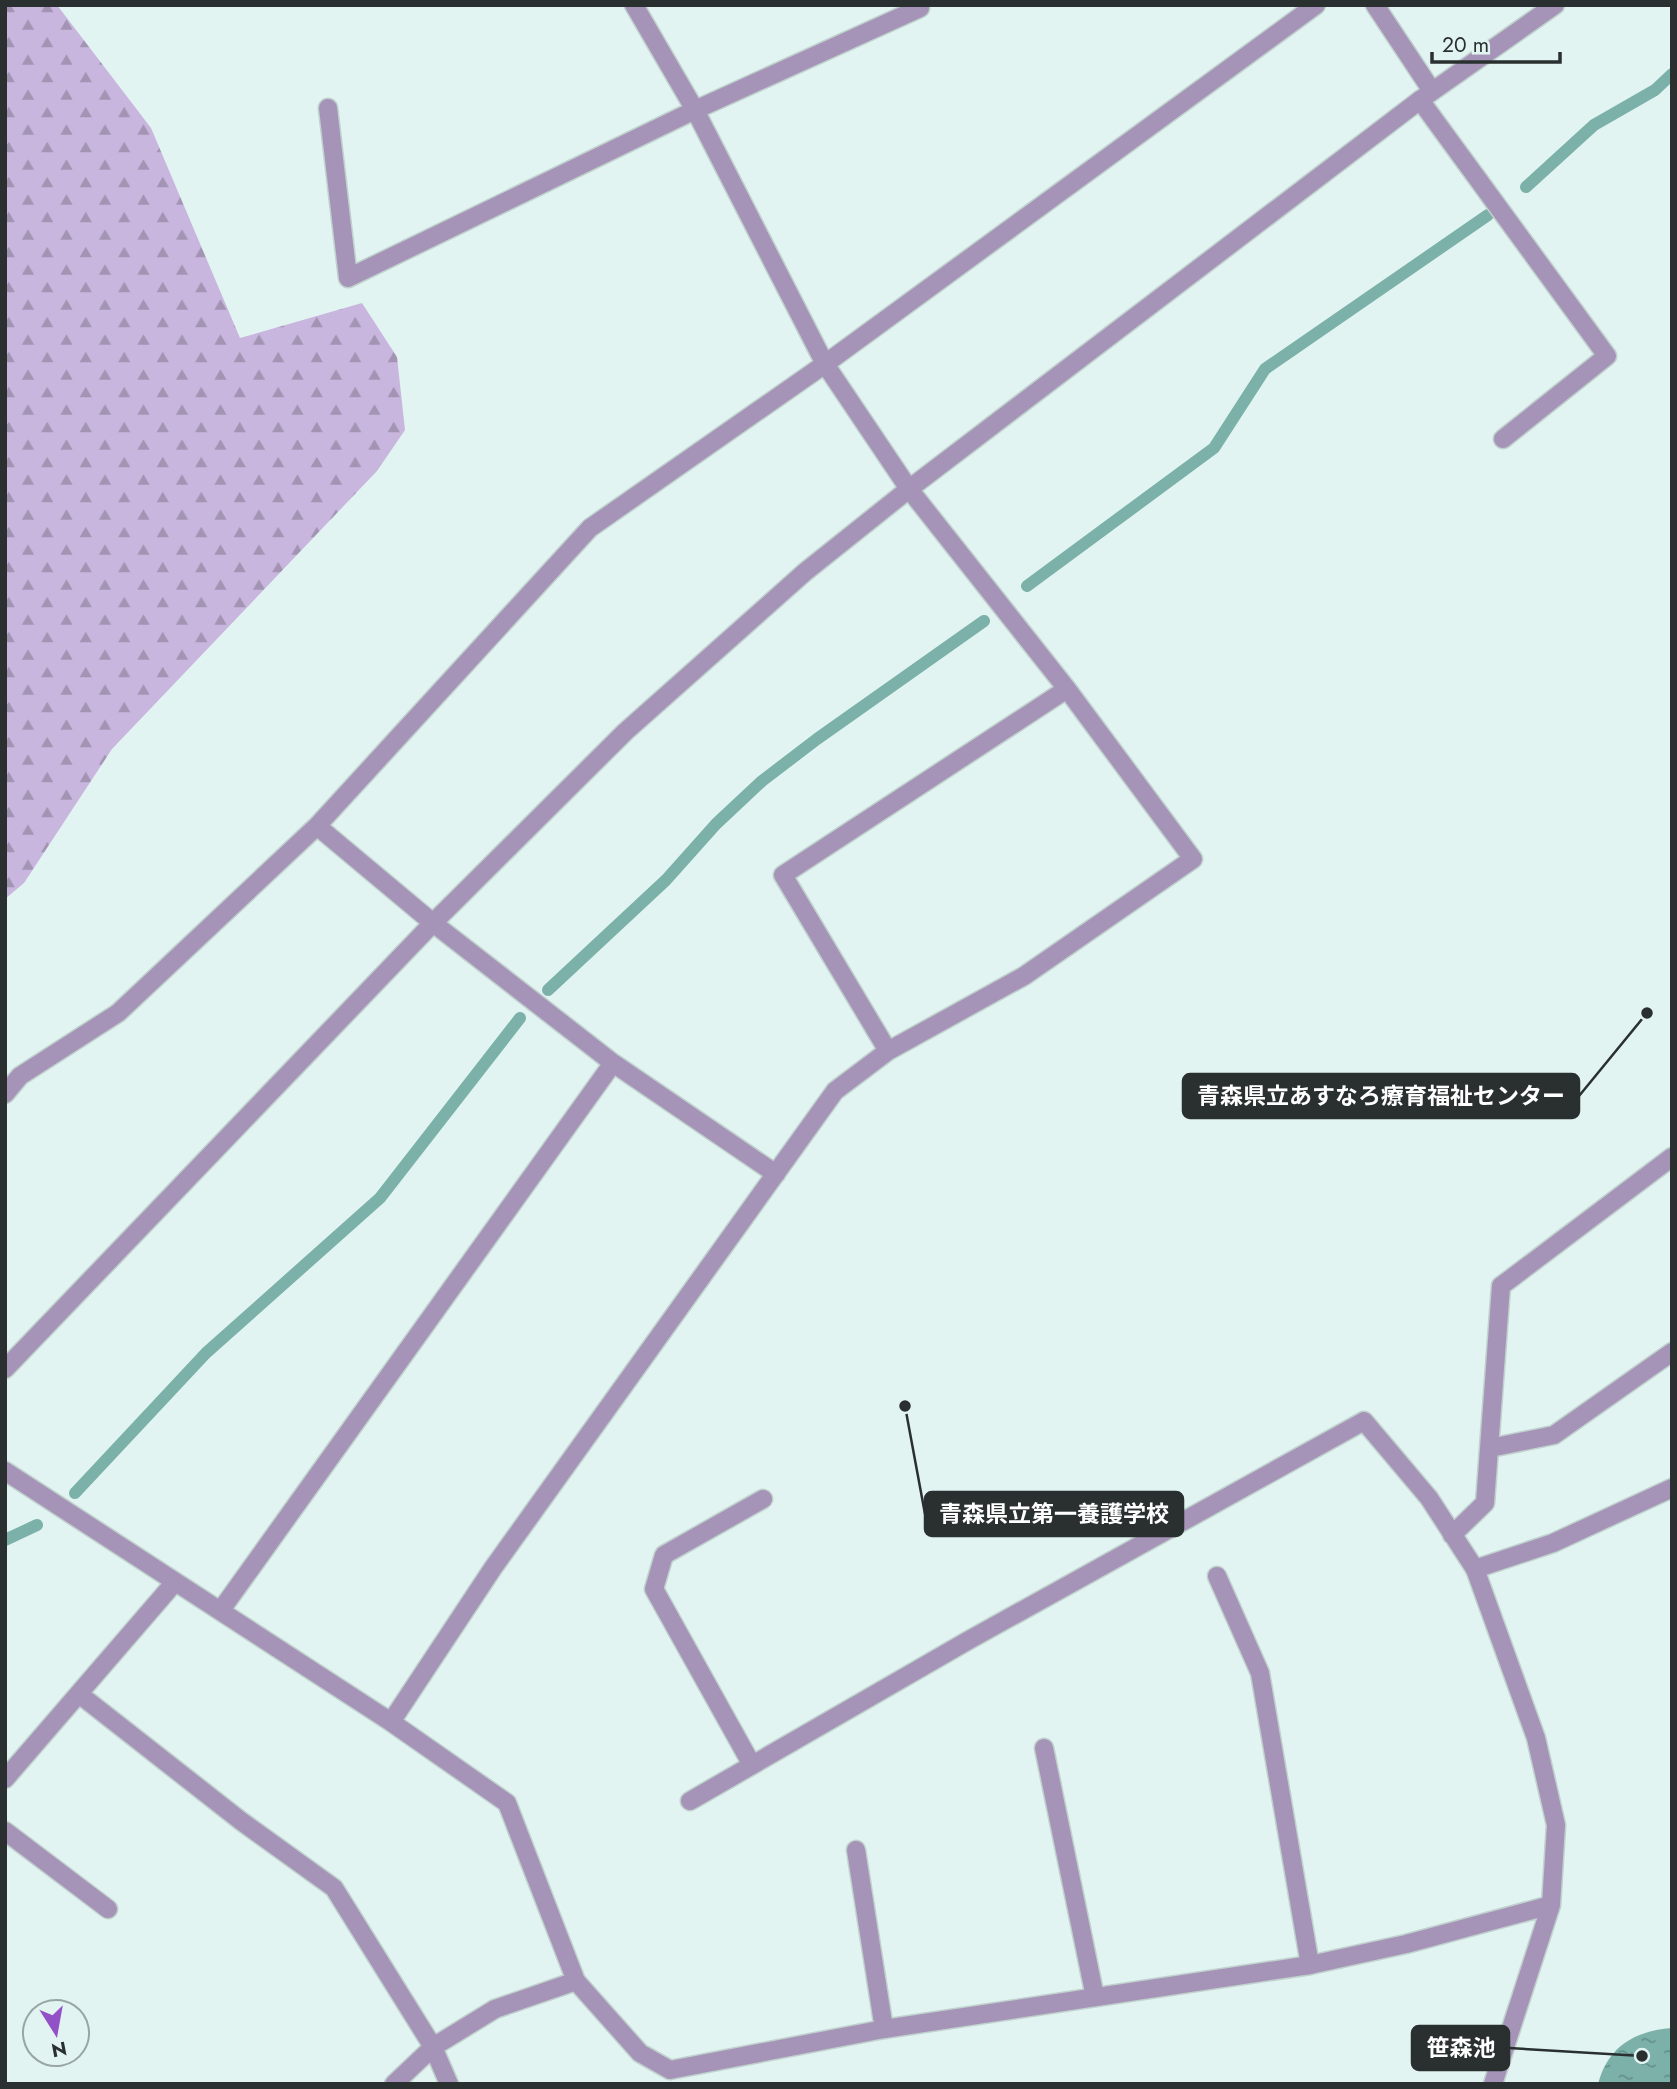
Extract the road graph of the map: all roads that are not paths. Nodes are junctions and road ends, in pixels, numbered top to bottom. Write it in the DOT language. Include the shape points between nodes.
graph roads {
  1 [pos="634,5"];
  2 [pos="918,5"];
  3 [pos="1316,5"];
  4 [pos="1375,5"];
  5 [pos="1555,5"];
  6 [pos="1426,95"];
  7 [pos="328,108"];
  8 [pos="695,110"];
  9 [pos="825,364"];
  10 [pos="1503,439"];
  11 [pos="909,488"];
  12 [pos="1067,689"];
  13 [pos="317,826"];
  14 [pos="433,923"];
  15 [pos="888,1051"];
  16 [pos="613,1063"];
  17 [pos="5,1094"];
  18 [pos="1672,1157"];
  19 [pos="776,1174"];
  20 [pos="1672,1352"];
  21 [pos="5,1369"];
  22 [pos="1490,1448"];
  23 [pos="5,1471"];
  24 [pos="1672,1488"];
  25 [pos="763,1499"];
  26 [pos="1452,1535"];
  27 [pos="1475,1569"];
  28 [pos="1217,1576"];
  29 [pos="175,1582"];
  30 [pos="221,1610"];
  31 [pos="79,1694"];
  32 [pos="391,1722"];
  33 [pos="1044,1748"];
  34 [pos="751,1765"];
  35 [pos="5,1779"];
  36 [pos="690,1801"];
  37 [pos="5,1830"];
  38 [pos="856,1850"];
  39 [pos="1551,1905"];
  40 [pos="108,1909"];
  41 [pos="1310,1965"];
  42 [pos="576,1981"];
  43 [pos="1095,1997"];
  44 [pos="884,2029"];
  45 [pos="433,2047"];
  46 [pos="394,2084"];
  47 [pos="449,2084"];
  48 [pos="1493,2084"];
  1 -- 8 [label="street"];
  2 -- 8 [label="street" via="920,8"];
  3 -- 9 [label="street"];
  4 -- 6 [label="street"];
  5 -- 6 [label="street"];
  6 -- 10 [label="street" via="1607,356"];
  6 -- 11 [label="street"];
  7 -- 8 [label="street" via="348,278"];
  8 -- 9 [label="street"];
  9 -- 11 [label="street"];
  9 -- 13 [label="street" via="590,527"];
  11 -- 12 [label="street"];
  11 -- 14 [label="street" via="805,572 625,732"];
  12 -- 15 [label="street" via="783,875"];
  12 -- 15 [label="street" via="1194,859 1024,976"];
  13 -- 14 [label="street"];
  13 -- 17 [label="street" via="118,1013 20,1076"];
  14 -- 16 [label="street"];
  14 -- 21 [label="street"];
  15 -- 19 [label="street" via="835,1091"];
  16 -- 19 [label="street"];
  16 -- 30 [label="street"];
  18 -- 22 [label="street" via="1501,1286"];
  19 -- 32 [label="street" via="494,1568"];
  20 -- 22 [label="street" via="1554,1435"];
  22 -- 26 [label="street" via="1485,1503"];
  23 -- 29 [label="street"];
  24 -- 27 [label="street" via="1553,1543"];
  25 -- 34 [label="street" via="664,1556 654,1589"];
  26 -- 27 [label="street"];
  26 -- 34 [label="street" via="1429,1498 1364,1421"];
  27 -- 39 [label="street" via="1536,1738 1556,1825"];
  28 -- 41 [label="street" via="1260,1673"];
  29 -- 30 [label="street"];
  29 -- 31 [label="street"];
  30 -- 32 [label="street"];
  31 -- 35 [label="street"];
  31 -- 45 [label="street" via="334,1888"];
  32 -- 42 [label="street" via="507,1803"];
  33 -- 43 [label="street"];
  34 -- 36 [label="street"];
  37 -- 40 [label="street"];
  38 -- 44 [label="street"];
  39 -- 41 [label="street"];
  39 -- 48 [label="street"];
  41 -- 43 [label="street"];
  42 -- 44 [label="street" via="640,2053 670,2070"];
  42 -- 45 [label="street" via="495,2009"];
  43 -- 44 [label="street"];
  45 -- 46 [label="street"];
  45 -- 47 [label="street"];
}
